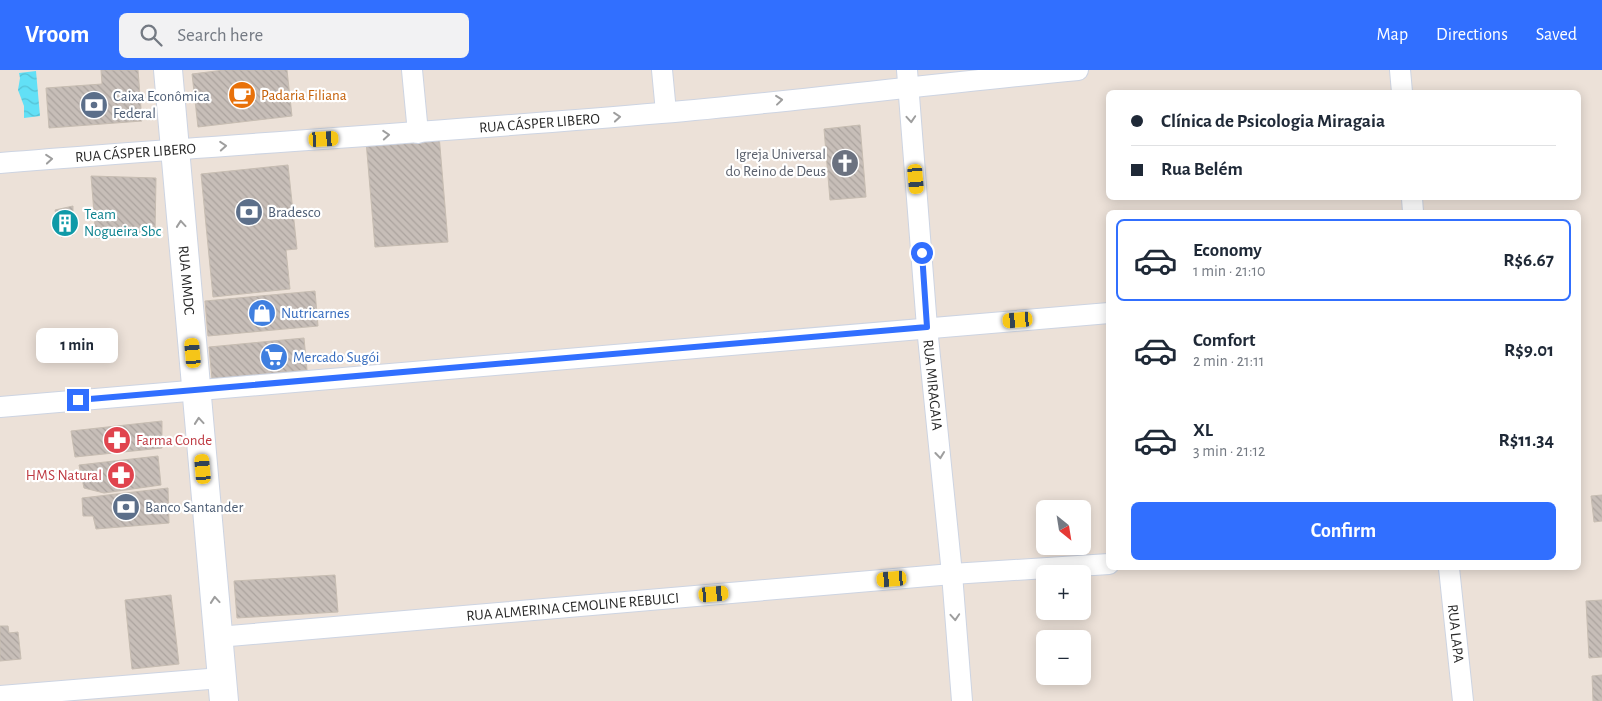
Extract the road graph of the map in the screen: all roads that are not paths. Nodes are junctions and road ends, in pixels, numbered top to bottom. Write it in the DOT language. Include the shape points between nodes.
graph roads {
  1 [pos="168,70"];
  2 [pos="412,70"];
  3 [pos="662,70"];
  4 [pos="1078,70"];
  5 [pos="1400,70"];
  6 [pos="908,78"];
  7 [pos="1402,90"];
  8 [pos="666,112"];
  9 [pos="418,133"];
  10 [pos="175,149"];
  11 [pos="0,163"];
  12 [pos="1106,312"];
  13 [pos="927,327"];
  14 [pos="196,390"];
  15 [pos="0,407"];
  16 [pos="1106,564"];
  17 [pos="1449,570"];
  18 [pos="952,574"];
  19 [pos="218,637"];
  20 [pos="223,689"];
  21 [pos="0,696"];
  22 [pos="962,701"];
  23 [pos="1463,701"];
  1 -- 10 [label="street, RUA MMDC"];
  2 -- 9 [label="street"];
  3 -- 8 [label="street"];
  4 -- 6 [label="street, RUA CÁSPER LIBERO"];
  5 -- 7 [label="street"];
  8 -- 6 [label="street, RUA CÁSPER LIBERO, one-way"];
  6 -- 13 [label="street, RUA MIRAGAIA, one-way"];
  9 -- 8 [label="street, RUA CÁSPER LIBERO, one-way"];
  10 -- 9 [label="street, RUA CÁSPER LIBERO, one-way"];
  11 -- 10 [label="street, RUA CÁSPER LIBERO, one-way"];
  14 -- 10 [label="street, RUA MMDC, one-way"];
  12 -- 13 [label="street"];
  13 -- 14 [label="street"];
  13 -- 18 [label="street, RUA MIRAGAIA, one-way"];
  14 -- 15 [label="street"];
  19 -- 14 [label="street, RUA MMDC, one-way"];
  16 -- 18 [label="street, RUA ALMERINA CEMOLINE REBULCI"];
  17 -- 23 [label="street, RUA LAPA"];
  18 -- 19 [label="street, RUA ALMERINA CEMOLINE REBULCI"];
  18 -- 22 [label="street, RUA MIRAGAIA, one-way"];
  19 -- 20 [label="street, RUA MMDC"];
  20 -- 21 [label="street"];
}
